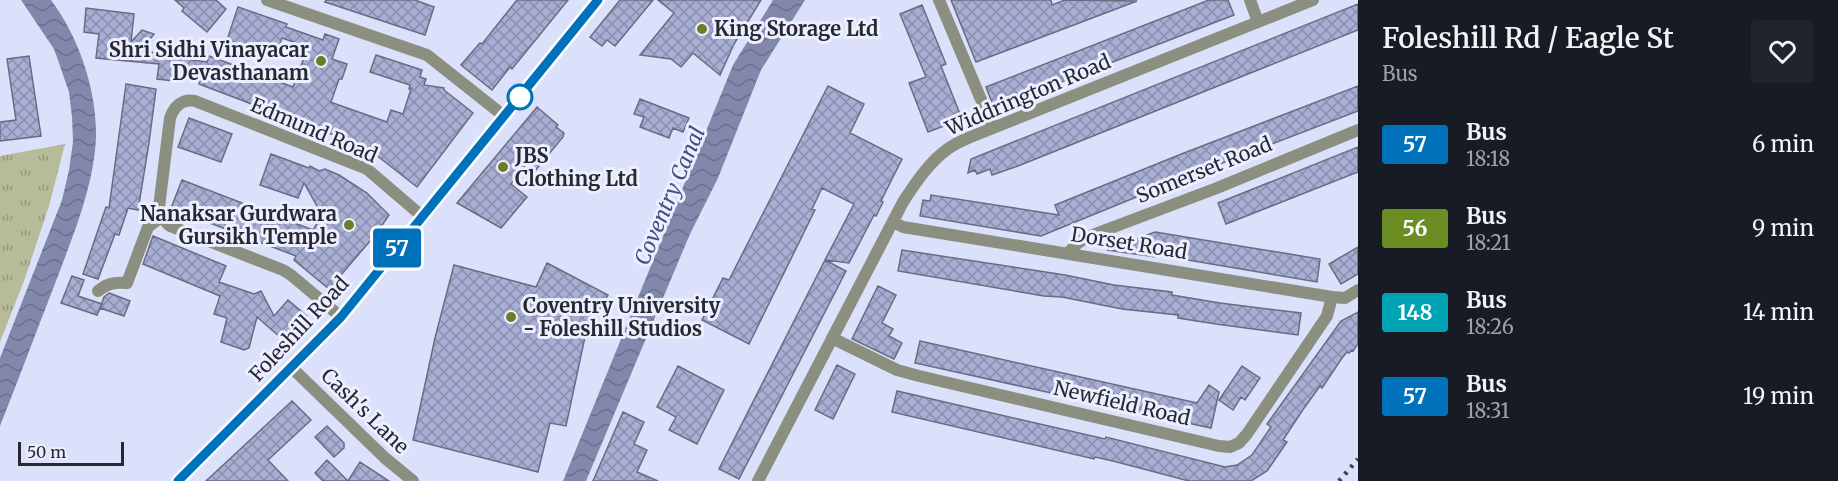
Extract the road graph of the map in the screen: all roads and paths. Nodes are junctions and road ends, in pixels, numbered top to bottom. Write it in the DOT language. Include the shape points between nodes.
graph roads {
  1 [pos="267,0"];
  2 [pos="598,0"];
  3 [pos="939,0"];
  4 [pos="1250,0"];
  5 [pos="1313,0"];
  6 [pos="1258,22"];
  7 [pos="504,116"];
  8 [pos="993,128"];
  9 [pos="1358,130"];
  10 [pos="161,217"];
  11 [pos="423,217"];
  12 [pos="893,222"];
  13 [pos="1069,252"];
  14 [pos="1358,290"];
  15 [pos="98,291"];
  16 [pos="1332,297"];
  17 [pos="341,317"];
  18 [pos="832,338"];
  19 [pos="291,367"];
  20 [pos="178,481"];
  21 [pos="413,481"];
  22 [pos="758,481"];
  1 -- 7 [label="street" via="427,56"];
  2 -- 7 [label="main road, Foleshill Road"];
  3 -- 8 [label="street"];
  4 -- 6 [label="street"];
  5 -- 6 [label="street, Widdrington Road"];
  6 -- 8 [label="street, Widdrington Road"];
  7 -- 11 [label="main road, Foleshill Road"];
  8 -- 12 [label="street, Widdrington Road" via="942,153 912,188"];
  9 -- 13 [label="street, Somerset Road" via="1087,237"];
  10 -- 11 [label="street, Edmund Road" via="170,118 180,103 190,100 367,169"];
  10 -- 15 [label="street" via="148,227 127,283 104,285"];
  10 -- 17 [label="street" via="170,226 291,274"];
  11 -- 17 [label="main road, Foleshill Road"];
  12 -- 13 [label="street, Dorset Road" via="903,227"];
  12 -- 18 [label="street, Widdrington Road"];
  13 -- 16 [label="street, Dorset Road"];
  14 -- 16 [label="street, Dorset Road" via="1345,298"];
  16 -- 18 [label="street, Newfield Road" via="1327,316 1247,434 1230,447 897,370"];
  17 -- 19 [label="main road, Foleshill Road"];
  18 -- 22 [label="street, Widdrington Road"];
  19 -- 20 [label="main road, Foleshill Road"];
  19 -- 21 [label="street, Cash's Lane"];
}
